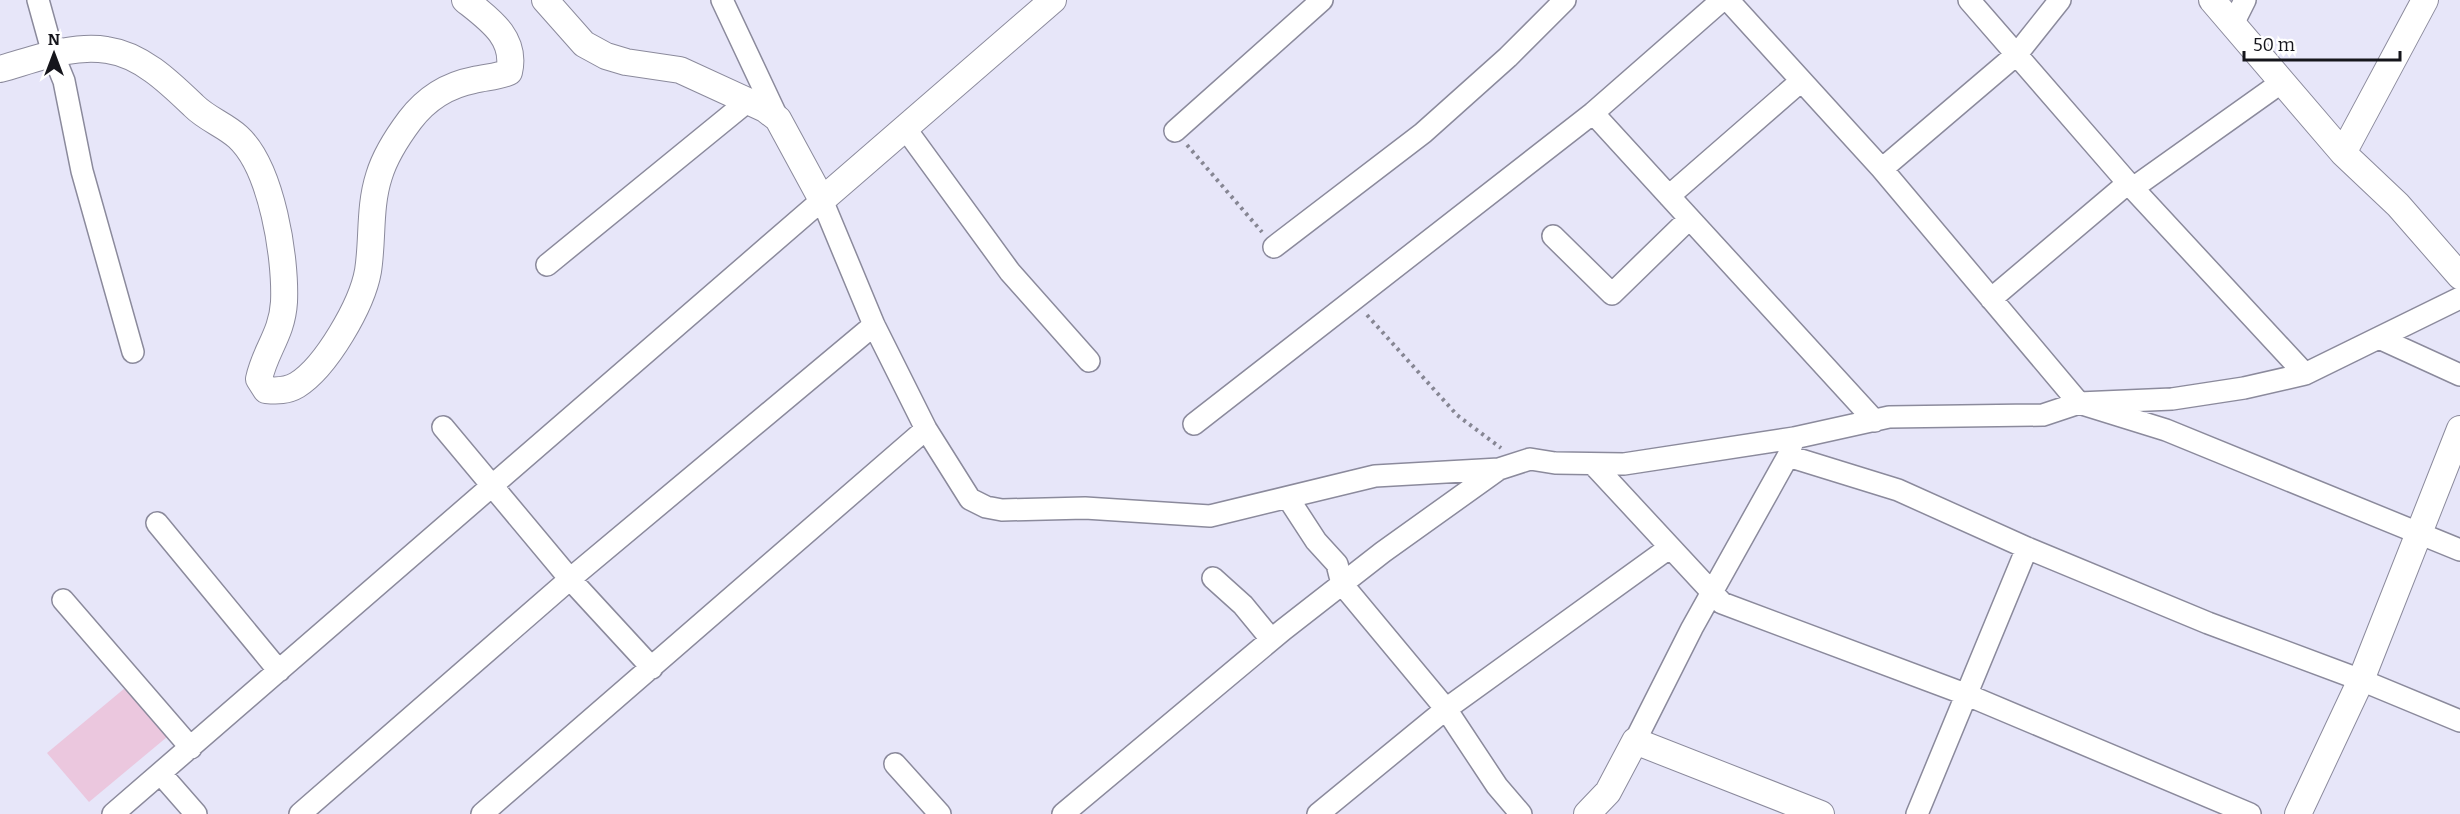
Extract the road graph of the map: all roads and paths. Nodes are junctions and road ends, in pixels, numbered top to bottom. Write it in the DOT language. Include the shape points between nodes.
graph roads {
  1 [pos="38,0"];
  2 [pos="465,0"];
  3 [pos="545,0"];
  4 [pos="722,0"];
  5 [pos="1053,0"];
  6 [pos="1565,0"];
  7 [pos="1722,0"];
  8 [pos="1728,0"];
  9 [pos="1969,0"];
  10 [pos="2060,0"];
  11 [pos="2212,0"];
  12 [pos="2246,0"];
  13 [pos="2425,0"];
  14 [pos="1309,4"];
  15 [pos="2233,24"];
  16 [pos="53,54"];
  17 [pos="2018,54"];
  18 [pos="0,69"];
  19 [pos="1801,81"];
  20 [pos="2282,82"];
  21 [pos="748,100"];
  22 [pos="1593,113"];
  23 [pos="778,119"];
  24 [pos="904,128"];
  25 [pos="1175,131"];
  26 [pos="2343,153"];
  27 [pos="1882,169"];
  28 [pos="2131,185"];
  29 [pos="1669,196"];
  30 [pos="822,200"];
  31 [pos="1689,219"];
  32 [pos="1553,236"];
  33 [pos="1274,247"];
  34 [pos="547,265"];
  35 [pos="2460,276"];
  36 [pos="2460,298"];
  37 [pos="1991,299"];
  38 [pos="1354,300"];
  39 [pos="874,325"];
  40 [pos="2379,338"];
  41 [pos="133,352"];
  42 [pos="1089,361"];
  43 [pos="2306,374"];
  44 [pos="2460,375"];
  45 [pos="2079,403"];
  46 [pos="1875,421"];
  47 [pos="1194,424"];
  48 [pos="443,427"];
  49 [pos="926,429"];
  50 [pos="2460,429"];
  51 [pos="1791,447"];
  52 [pos="1530,459"];
  53 [pos="1594,465"];
  54 [pos="1498,469"];
  55 [pos="493,484"];
  56 [pos="1288,498"];
  57 [pos="157,523"];
  58 [pos="2420,533"];
  59 [pos="1669,548"];
  60 [pos="2027,548"];
  61 [pos="2460,550"];
  62 [pos="1213,578"];
  63 [pos="570,579"];
  64 [pos="1342,584"];
  65 [pos="1710,594"];
  66 [pos="63,600"];
  67 [pos="1271,639"];
  68 [pos="652,669"];
  69 [pos="279,671"];
  70 [pos="2361,680"];
  71 [pos="1965,694"];
  72 [pos="1446,709"];
  73 [pos="2460,721"];
  74 [pos="1635,741"];
  75 [pos="191,748"];
  76 [pos="895,764"];
  77 [pos="161,774"];
  78 [pos="113,814"];
  79 [pos="196,814"];
  80 [pos="300,814"];
  81 [pos="482,814"];
  82 [pos="939,814"];
  83 [pos="1063,814"];
  84 [pos="1318,814"];
  85 [pos="1521,814"];
  86 [pos="1587,814"];
  87 [pos="1821,814"];
  88 [pos="1917,814"];
  89 [pos="2250,814"];
  90 [pos="2298,814"];
  1 -- 16 [label="street"];
  2 -- 16 [label="street" via="500,30 510,54 509,72 453,85 437,94 411,119 379,175 370,227 368,271 362,289 326,356 295,386 278,392 266,390 259,379 279,333 284,299 279,245 270,203 240,138 203,116 139,60 107,50"];
  3 -- 21 [label="street" via="584,45 606,56 680,70"];
  4 -- 23 [label="street"];
  5 -- 24 [label="street"];
  6 -- 33 [label="street" via="1424,133"];
  7 -- 22 [label="street"];
  8 -- 19 [label="street"];
  9 -- 17 [label="street"];
  10 -- 17 [label="street"];
  11 -- 15 [label="street"];
  12 -- 15 [label="street"];
  13 -- 26 [label="street"];
  14 -- 25 [label="street"];
  15 -- 20 [label="street"];
  16 -- 18 [label="street"];
  16 -- 41 [label="street" via="64,81 82,171"];
  17 -- 27 [label="street"];
  17 -- 28 [label="street"];
  19 -- 27 [label="street"];
  19 -- 29 [label="street"];
  20 -- 26 [label="street"];
  20 -- 28 [label="street"];
  21 -- 23 [label="street"];
  21 -- 34 [label="street"];
  22 -- 29 [label="street"];
  22 -- 38 [label="street"];
  23 -- 30 [label="street"];
  24 -- 30 [label="street"];
  24 -- 42 [label="street" via="1010,272"];
  25 -- 33 [label="path"];
  26 -- 35 [label="street" via="2398,206"];
  27 -- 37 [label="street"];
  28 -- 37 [label="street"];
  28 -- 43 [label="street"];
  29 -- 31 [label="street"];
  30 -- 39 [label="street"];
  30 -- 55 [label="street"];
  31 -- 32 [label="street" via="1611,294"];
  31 -- 46 [label="street"];
  36 -- 40 [label="street"];
  37 -- 45 [label="street"];
  38 -- 47 [label="street"];
  38 -- 52 [label="path" via="1457,415 1503,450"];
  39 -- 49 [label="street"];
  39 -- 63 [label="street"];
  40 -- 43 [label="street"];
  40 -- 44 [label="street"];
  43 -- 45 [label="street" via="2172,399"];
  45 -- 46 [label="street" via="2043,415 1889,417"];
  45 -- 58 [label="street" via="2166,430"];
  46 -- 51 [label="street"];
  48 -- 55 [label="street"];
  49 -- 56 [label="street" via="970,499 986,507 1085,507 1202,516"];
  49 -- 68 [label="street"];
  50 -- 58 [label="street"];
  51 -- 53 [label="street"];
  51 -- 60 [label="street"];
  51 -- 65 [label="street"];
  52 -- 53 [label="street"];
  52 -- 54 [label="street"];
  53 -- 59 [label="street"];
  54 -- 56 [label="street" via="1375,476"];
  54 -- 64 [label="street"];
  55 -- 63 [label="street"];
  55 -- 69 [label="street"];
  56 -- 64 [label="street" via="1316,541 1337,564"];
  57 -- 69 [label="street"];
  58 -- 61 [label="street"];
  58 -- 70 [label="street"];
  59 -- 65 [label="street"];
  59 -- 72 [label="street"];
  60 -- 70 [label="street" via="2208,623"];
  60 -- 71 [label="street"];
  62 -- 67 [label="street" via="1243,605"];
  63 -- 68 [label="street"];
  63 -- 80 [label="street"];
  64 -- 67 [label="street"];
  64 -- 72 [label="street"];
  65 -- 71 [label="street" via="1722,603"];
  65 -- 74 [label="street"];
  66 -- 75 [label="street"];
  67 -- 83 [label="street"];
  68 -- 81 [label="street"];
  69 -- 75 [label="street"];
  70 -- 73 [label="street"];
  70 -- 90 [label="street"];
  71 -- 88 [label="street"];
  71 -- 89 [label="street"];
  72 -- 84 [label="street"];
  72 -- 85 [label="street" via="1497,786"];
  74 -- 86 [label="street" via="1608,792"];
  74 -- 87 [label="street"];
  75 -- 77 [label="street"];
  76 -- 82 [label="street"];
  77 -- 78 [label="street"];
  77 -- 79 [label="street"];
}
